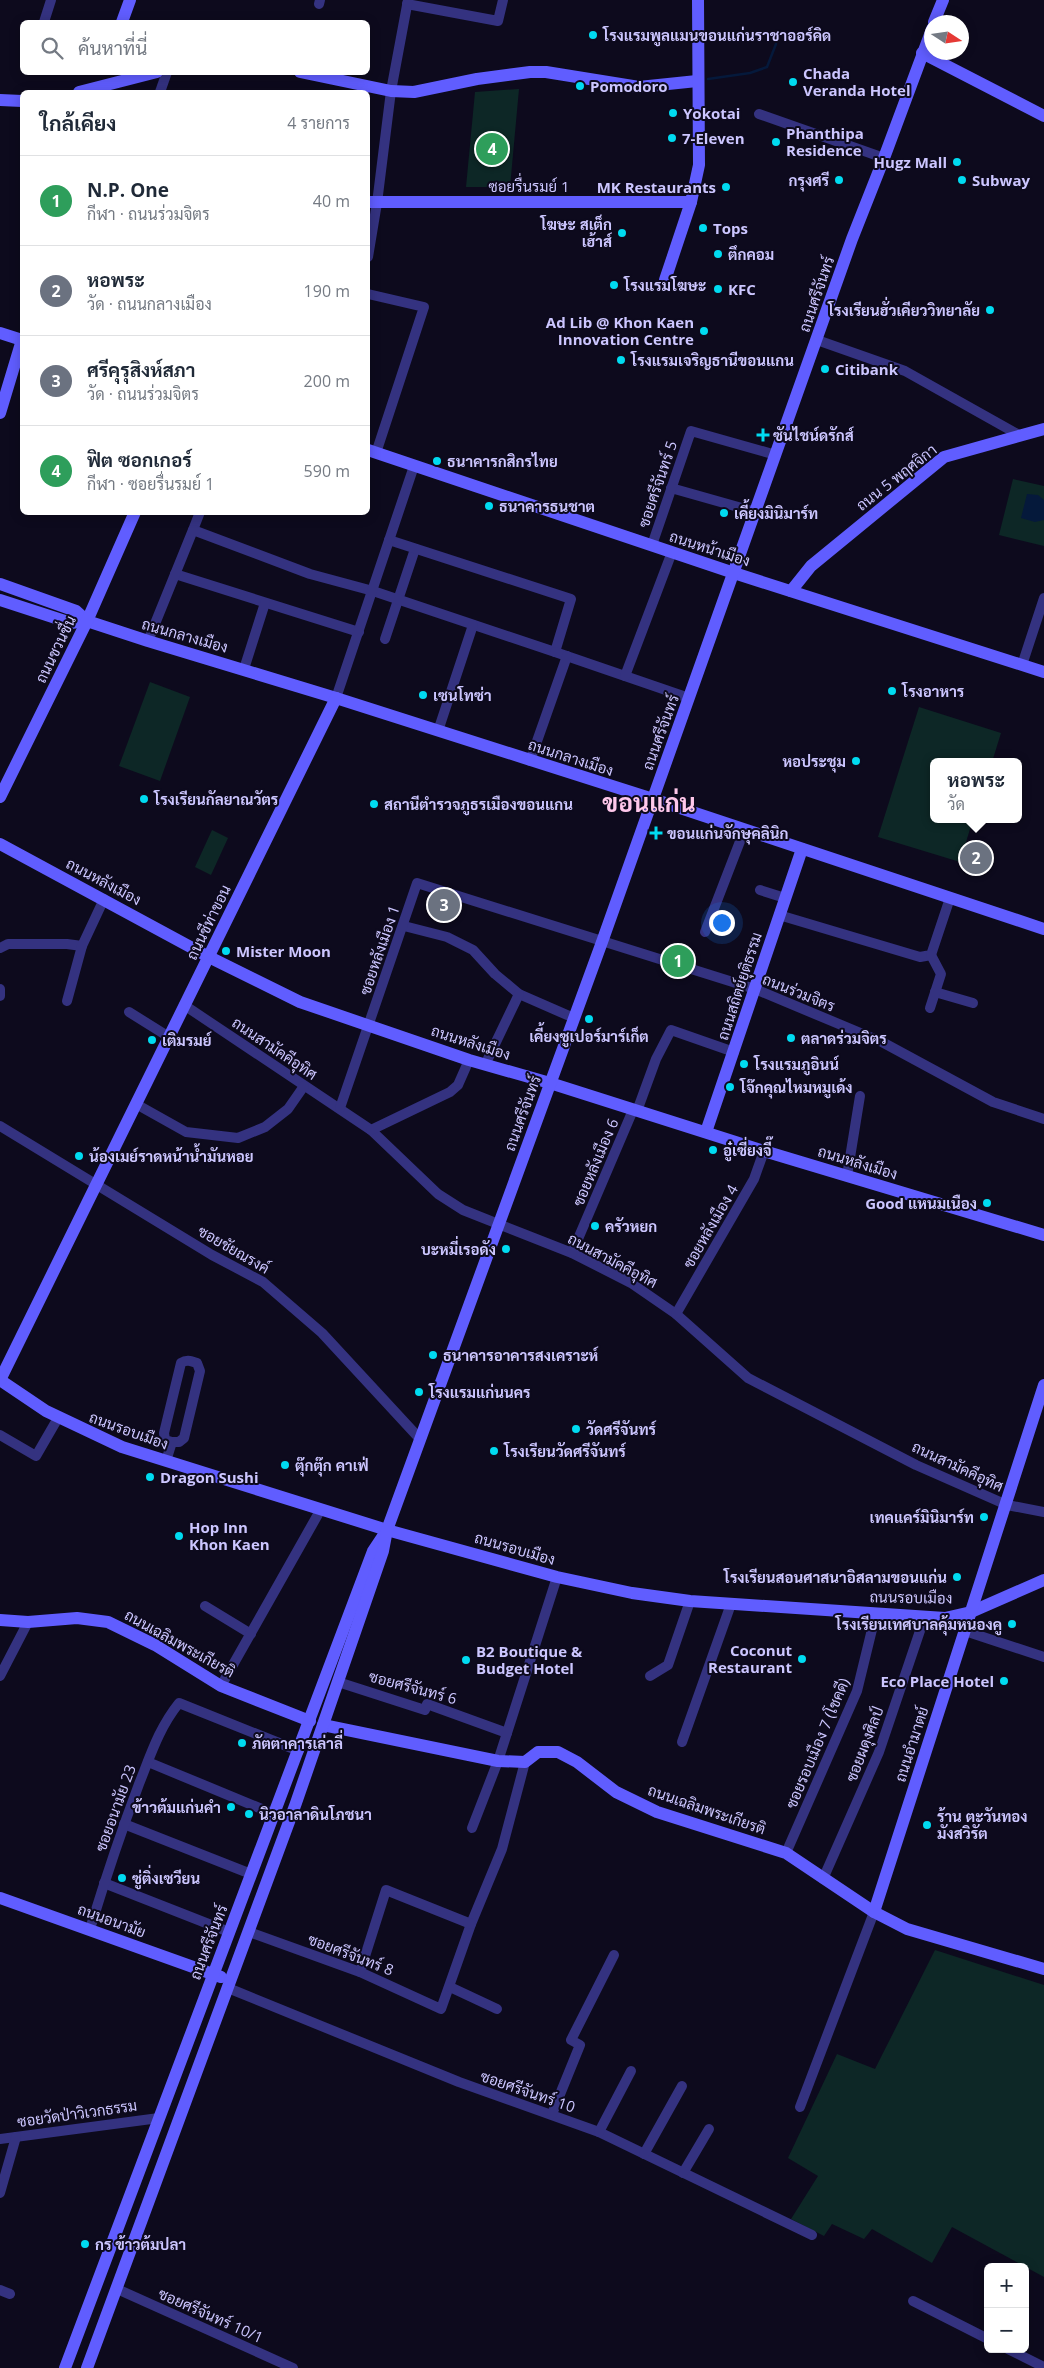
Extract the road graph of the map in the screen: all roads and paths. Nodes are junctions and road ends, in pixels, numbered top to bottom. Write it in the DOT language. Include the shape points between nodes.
graph roads {
  1 [pos="51,0"];
  2 [pos="130,0"];
  3 [pos="504,0"];
  4 [pos="698,0"];
  5 [pos="943,0"];
  6 [pos="408,2"];
  7 [pos="937,15"];
  8 [pos="45,20"];
  9 [pos="123,20"];
  10 [pos="924,49"];
  11 [pos="922,54"];
  12 [pos="105,75"];
  13 [pos="147,75"];
  14 [pos="166,75"];
  15 [pos="314,75"];
  16 [pos="697,81"];
  17 [pos="101,90"];
  18 [pos="161,90"];
  19 [pos="391,91"];
  20 [pos="0,100"];
  21 [pos="20,101"];
  22 [pos="759,114"];
  23 [pos="1044,116"];
  24 [pos="884,158"];
  25 [pos="372,202"];
  26 [pos="691,202"];
  27 [pos="370,230"];
  28 [pos="665,280"];
  29 [pos="370,294"];
  30 [pos="0,333"];
  31 [pos="20,339"];
  32 [pos="817,340"];
  33 [pos="20,347"];
  34 [pos="0,413"];
  35 [pos="1044,429"];
  36 [pos="1019,435"];
  37 [pos="372,452"];
  38 [pos="776,455"];
  39 [pos="414,466"];
  40 [pos="671,488"];
  41 [pos="756,512"];
  42 [pos="134,515"];
  43 [pos="199,515"];
  44 [pos="193,530"];
  45 [pos="389,540"];
  46 [pos="652,545"];
  47 [pos="415,549"];
  48 [pos="672,552"];
  49 [pos="734,573"];
  50 [pos="175,574"];
  51 [pos="0,584"];
  52 [pos="792,590"];
  53 [pos="373,591"];
  54 [pos="1044,598"];
  55 [pos="0,600"];
  56 [pos="398,601"];
  57 [pos="265,603"];
  58 [pos="87,621"];
  59 [pos="474,625"];
  60 [pos="359,632"];
  61 [pos="385,639"];
  62 [pos="148,641"];
  63 [pos="555,652"];
  64 [pos="567,656"];
  65 [pos="1022,665"];
  66 [pos="244,670"];
  67 [pos="1044,672"];
  68 [pos="625,676"];
  69 [pos="336,698"];
  70 [pos="689,698"];
  71 [pos="438,731"];
  72 [pos="530,761"];
  73 [pos="0,797"];
  74 [pos="653,800"];
  75 [pos="744,831"];
  76 [pos="0,844"];
  77 [pos="802,849"];
  78 [pos="417,883"];
  79 [pos="760,890"];
  80 [pos="785,898"];
  81 [pos="950,898"];
  82 [pos="104,899"];
  83 [pos="779,915"];
  84 [pos="404,926"];
  85 [pos="1044,929"];
  86 [pos="705,932"];
  87 [pos="602,942"];
  88 [pos="82,946"];
  89 [pos="0,948"];
  90 [pos="931,955"];
  91 [pos="209,957"];
  92 [pos="0,989"];
  93 [pos="756,989"];
  94 [pos="935,992"];
  95 [pos="519,994"];
  96 [pos="0,996"];
  97 [pos="67,1002"];
  98 [pos="973,1003"];
  99 [pos="184,1005"];
  100 [pos="930,1008"];
  101 [pos="129,1012"];
  102 [pos="574,1018"];
  103 [pos="368,1026"];
  104 [pos="169,1037"];
  105 [pos="734,1052"];
  106 [pos="469,1060"];
  107 [pos="485,1065"];
  108 [pos="550,1083"];
  109 [pos="304,1086"];
  110 [pos="860,1096"];
  111 [pos="136,1104"];
  112 [pos="340,1108"];
  113 [pos="635,1110"];
  114 [pos="1044,1119"];
  115 [pos="0,1126"];
  116 [pos="370,1130"];
  117 [pos="706,1132"];
  118 [pos="764,1151"];
  119 [pos="846,1176"];
  120 [pos="97,1184"];
  121 [pos="499,1223"];
  122 [pos="1044,1235"];
  123 [pos="572,1253"];
  124 [pos="676,1314"];
  125 [pos="0,1380"];
  126 [pos="1044,1385"];
  127 [pos="58,1418"];
  128 [pos="0,1435"];
  129 [pos="420,1439"];
  130 [pos="172,1442"];
  131 [pos="166,1461"];
  132 [pos="1006,1505"];
  133 [pos="321,1509"];
  134 [pos="1044,1512"];
  135 [pos="387,1530"];
  136 [pos="557,1577"];
  137 [pos="1044,1580"];
  138 [pos="690,1601"];
  139 [pos="731,1604"];
  140 [pos="205,1606"];
  141 [pos="971,1612"];
  142 [pos="876,1613"];
  143 [pos="925,1616"];
  144 [pos="0,1620"];
  145 [pos="28,1622"];
  146 [pos="965,1631"];
  147 [pos="251,1634"];
  148 [pos="1044,1657"];
  149 [pos="0,1676"];
  150 [pos="650,1676"];
  151 [pos="338,1682"];
  152 [pos="221,1686"];
  153 [pos="310,1721"];
  154 [pos="323,1726"];
  155 [pos="507,1733"];
  156 [pos="682,1742"];
  157 [pos="299,1751"];
  158 [pos="498,1761"];
  159 [pos="148,1762"];
  160 [pos="525,1762"];
  161 [pos="281,1797"];
  162 [pos="296,1803"];
  163 [pos="274,1814"];
  164 [pos="124,1824"];
  165 [pos="472,1828"];
  166 [pos="786,1854"];
  167 [pos="251,1874"];
  168 [pos="823,1879"];
  169 [pos="104,1883"];
  170 [pos="0,1898"];
  171 [pos="874,1912"];
  172 [pos="470,1924"];
  173 [pos="90,1929"];
  174 [pos="230,1932"];
  175 [pos="249,1932"];
  176 [pos="614,1955"];
  177 [pos="1044,1969"];
  178 [pos="360,1972"];
  179 [pos="213,1974"];
  180 [pos="229,1984"];
  181 [pos="450,1987"];
  182 [pos="497,2009"];
  183 [pos="631,2071"];
  184 [pos="682,2086"];
  185 [pos="800,2107"];
  186 [pos="552,2114"];
  187 [pos="158,2118"];
  188 [pos="709,2129"];
  189 [pos="599,2132"];
  190 [pos="16,2137"];
  191 [pos="0,2139"];
  192 [pos="644,2154"];
  193 [pos="683,2173"];
  194 [pos="0,2193"];
  195 [pos="123,2212"];
  196 [pos="142,2220"];
  197 [pos="812,2235"];
  198 [pos="116,2289"];
  199 [pos="913,2301"];
  200 [pos="984,2337"];
  201 [pos="1016,2353"];
  202 [pos="65,2368"];
  203 [pos="87,2368"];
  204 [pos="293,2368"];
  205 [pos="1044,2368"];
  1 -- 8 [label="street"];
  2 -- 9 [label="street"];
  3 -- 6 [label="street" via="498,20"];
  4 -- 16 [label="street"];
  5 -- 7 [label="street"];
  6 -- 19 [label="street"];
  10 -- 11 [label="street, ถนนศรีจันทร์"];
  11 -- 23 [label="street"];
  11 -- 24 [label="street, ถนนศรีจันทร์"];
  12 -- 17 [label="street"];
  13 -- 17 [label="street"];
  14 -- 18 [label="street"];
  15 -- 19 [label="street"];
  16 -- 19 [label="street" via="639,87 530,72 414,92"];
  16 -- 26 [label="street" via="699,165"];
  19 -- 25 [label="street"];
  20 -- 21 [label="street"];
  22 -- 24 [label="street"];
  24 -- 32 [label="street, ถนนศรีจันทร์"];
  25 -- 26 [label="street, ซอยรื่นรมย์ 1"];
  25 -- 27 [label="street"];
  26 -- 28 [label="street"];
  29 -- 37 [label="street" via="424,306"];
  30 -- 31 [label="street"];
  32 -- 36 [label="street" via="905,371"];
  32 -- 38 [label="street, ถนนศรีจันทร์"];
  33 -- 34 [label="street"];
  35 -- 36 [label="street, ถนน 5 พฤศจิกา"];
  36 -- 52 [label="street, ถนน 5 พฤศจิกา" via="944,457 811,566"];
  37 -- 39 [label="street, ถนนหน้าเมือง"];
  38 -- 40 [label="street, ซอยศรีจันทร์ 5" via="691,431"];
  38 -- 41 [label="street, ถนนศรีจันทร์"];
  39 -- 45 [label="street, ถนนชีท่าขอน"];
  39 -- 46 [label="street, ถนนหน้าเมือง"];
  40 -- 41 [label="street"];
  40 -- 46 [label="street, ซอยศรีจันทร์ 5"];
  41 -- 49 [label="street, ถนนศรีจันทร์"];
  42 -- 58 [label="street, ถนนชวนชื่น"];
  43 -- 44 [label="street"];
  44 -- 50 [label="street"];
  44 -- 53 [label="street" via="310,574"];
  45 -- 47 [label="street"];
  45 -- 53 [label="street, ถนนชีท่าขอน"];
  46 -- 48 [label="street, ถนนหน้าเมือง"];
  47 -- 56 [label="street"];
  47 -- 63 [label="street" via="571,599"];
  48 -- 49 [label="street, ถนนหน้าเมือง"];
  48 -- 68 [label="street"];
  49 -- 52 [label="street, ถนนหน้าเมือง"];
  49 -- 70 [label="street, ถนนศรีจันทร์"];
  50 -- 57 [label="street"];
  50 -- 62 [label="street"];
  51 -- 58 [label="street, ถนนกลางเมือง" via="76,611"];
  52 -- 65 [label="street, ถนนหน้าเมือง"];
  53 -- 56 [label="street"];
  53 -- 60 [label="street, ถนนชีท่าขอน"];
  54 -- 65 [label="street"];
  55 -- 58 [label="street, ถนนกลางเมือง" via="71,623"];
  56 -- 59 [label="street"];
  56 -- 61 [label="street"];
  57 -- 60 [label="street"];
  57 -- 66 [label="street"];
  58 -- 62 [label="street, ถนนกลางเมือง"];
  58 -- 73 [label="street, ถนนชวนชื่น"];
  59 -- 63 [label="street"];
  59 -- 71 [label="street"];
  60 -- 69 [label="street, ถนนชีท่าขอน"];
  62 -- 66 [label="street, ถนนกลางเมือง"];
  63 -- 64 [label="street"];
  64 -- 68 [label="street"];
  64 -- 72 [label="street"];
  65 -- 67 [label="street, ถนนหน้าเมือง"];
  66 -- 69 [label="street, ถนนกลางเมือง"];
  68 -- 70 [label="street"];
  69 -- 71 [label="street, ถนนกลางเมือง"];
  69 -- 91 [label="street, ถนนชีท่าขอน"];
  70 -- 74 [label="street, ถนนศรีจันทร์"];
  71 -- 72 [label="street, ถนนกลางเมือง"];
  72 -- 74 [label="street, ถนนกลางเมือง"];
  74 -- 75 [label="street, ถนนกลางเมือง"];
  74 -- 87 [label="street, ถนนศรีจันทร์"];
  75 -- 77 [label="street, ถนนกลางเมือง"];
  75 -- 86 [label="street"];
  76 -- 82 [label="street, ถนนหลังเมือง"];
  77 -- 80 [label="street, ถนนสถิตย์ยุติธรรม"];
  77 -- 81 [label="street, ถนนกลางเมือง"];
  78 -- 84 [label="street, ซอยหลังเมือง 1"];
  78 -- 87 [label="street, ถนนร่วมจิตร"];
  79 -- 80 [label="street"];
  80 -- 83 [label="street, ถนนสถิตย์ยุติธรรม"];
  81 -- 85 [label="street, ถนนกลางเมือง"];
  81 -- 90 [label="street"];
  82 -- 88 [label="street"];
  82 -- 91 [label="street, ถนนหลังเมือง"];
  83 -- 90 [label="street" via="920,957"];
  83 -- 93 [label="street, ถนนสถิตย์ยุติธรรม"];
  84 -- 95 [label="street" via="447,937 473,950"];
  84 -- 103 [label="street, ซอยหลังเมือง 1"];
  87 -- 93 [label="street, ถนนร่วมจิตร"];
  87 -- 102 [label="street, ถนนศรีจันทร์"];
  88 -- 89 [label="street" via="8,944"];
  88 -- 97 [label="street"];
  90 -- 94 [label="street" via="941,974"];
  91 -- 99 [label="street, ถนนชีท่าขอน"];
  91 -- 103 [label="street, ถนนหลังเมือง" via="300,1002"];
  92 -- 96 [label="street"];
  93 -- 105 [label="street, ถนนสถิตย์ยุติธรรม"];
  93 -- 114 [label="street, ถนนร่วมจิตร" via="882,1042 993,1102"];
  94 -- 98 [label="street"];
  94 -- 100 [label="street"];
  95 -- 102 [label="street"];
  95 -- 107 [label="street"];
  99 -- 104 [label="street, ถนนชีท่าขอน"];
  99 -- 109 [label="street, ถนนสามัคคีอุทิศ"];
  101 -- 104 [label="street"];
  102 -- 108 [label="street, ถนนศรีจันทร์"];
  103 -- 106 [label="street, ถนนหลังเมือง"];
  103 -- 112 [label="street, ซอยหลังเมือง 1"];
  104 -- 111 [label="street, ถนนชีท่าขอน"];
  105 -- 113 [label="street, ซอยหลังเมือง 6" via="671,1030"];
  105 -- 117 [label="street, ถนนสถิตย์ยุติธรรม"];
  106 -- 107 [label="street, ถนนหลังเมือง"];
  106 -- 116 [label="street" via="458,1085 450,1092"];
  107 -- 108 [label="street, ถนนหลังเมือง"];
  108 -- 113 [label="street, ถนนหลังเมือง"];
  108 -- 121 [label="street, ถนนศรีจันทร์"];
  109 -- 111 [label="street" via="288,1109 265,1127 238,1138 186,1132"];
  109 -- 112 [label="street, ถนนสามัคคีอุทิศ"];
  110 -- 119 [label="street"];
  111 -- 120 [label="street, ถนนชีท่าขอน"];
  112 -- 116 [label="street, ถนนสามัคคีอุทิศ"];
  113 -- 117 [label="street, ถนนหลังเมือง"];
  113 -- 123 [label="street, ซอยหลังเมือง 6"];
  115 -- 120 [label="street, ซอยชัยณรงค์"];
  116 -- 121 [label="street, ถนนสามัคคีอุทิศ" via="438,1194 463,1210"];
  117 -- 118 [label="street, ถนนหลังเมือง"];
  118 -- 119 [label="street, ถนนหลังเมือง"];
  118 -- 124 [label="street, ซอยหลังเมือง 4" via="754,1179"];
  119 -- 122 [label="street, ถนนหลังเมือง"];
  120 -- 125 [label="street, ถนนชีท่าขอน"];
  120 -- 129 [label="street, ซอยชัยณรงค์" via="212,1255 263,1282 322,1333"];
  121 -- 123 [label="street, ถนนสามัคคีอุทิศ"];
  121 -- 129 [label="street, ถนนศรีจันทร์"];
  123 -- 124 [label="street, ถนนสามัคคีอุทิศ" via="631,1283"];
  124 -- 132 [label="street, ถนนสามัคคีอุทิศ" via="748,1378 916,1464"];
  125 -- 127 [label="street, ถนนรอบเมือง"];
  126 -- 132 [label="street, ถนนอำมาตย์"];
  127 -- 128 [label="street" via="36,1456"];
  127 -- 131 [label="street, ถนนรอบเมือง" via="122,1447"];
  129 -- 135 [label="street, ถนนศรีจันทร์"];
  130 -- 130 [label="street" via="165,1440 164,1433 181,1362 191,1361 197,1363 200,1371 184,1438"];
  130 -- 131 [label="street"];
  131 -- 133 [label="street, ถนนรอบเมือง"];
  132 -- 134 [label="street, ถนนสามัคคีอุทิศ"];
  132 -- 141 [label="street, ถนนอำมาตย์"];
  133 -- 135 [label="street, ถนนรอบเมือง"];
  133 -- 147 [label="street"];
  135 -- 136 [label="street, ถนนรอบเมือง"];
  135 -- 151 [label="street, ถนนศรีจันทร์" via="383,1551"];
  135 -- 153 [label="street, ถนนศรีจันทร์" via="373,1552"];
  136 -- 138 [label="street, ถนนรอบเมือง"];
  136 -- 155 [label="street"];
  137 -- 141 [label="street, ถนนรอบเมือง"];
  138 -- 139 [label="street, ถนนรอบเมือง"];
  138 -- 150 [label="street" via="668,1665"];
  139 -- 142 [label="street, ถนนรอบเมือง"];
  139 -- 156 [label="street"];
  140 -- 147 [label="street"];
  141 -- 143 [label="street, ถนนรอบเมือง" via="945,1618"];
  141 -- 146 [label="street, ถนนอำมาตย์"];
  142 -- 143 [label="street, ถนนรอบเมือง"];
  142 -- 166 [label="street, ซอยรอบเมือง 7 (โชคดี)" via="857,1691"];
  143 -- 168 [label="street, ซอยผดุงศิลป์" via="879,1752"];
  144 -- 145 [label="street, ถนนเฉลิมพระเกียรติ"];
  145 -- 149 [label="street"];
  145 -- 152 [label="street, ถนนเฉลิมพระเกียรติ" via="77,1618 108,1622 155,1644"];
  146 -- 148 [label="street"];
  146 -- 171 [label="street, ถนนอำมาตย์"];
  147 -- 152 [label="street"];
  151 -- 154 [label="street, ถนนศรีจันทร์"];
  151 -- 155 [label="street, ซอยศรีจันทร์ 6" via="425,1710 427,1704"];
  152 -- 153 [label="street, ถนนเฉลิมพระเกียรติ"];
  153 -- 157 [label="street, ถนนศรีจันทร์"];
  154 -- 158 [label="street, ถนนเฉลิมพระเกียรติ"];
  154 -- 162 [label="street, ถนนศรีจันทร์"];
  155 -- 158 [label="street"];
  157 -- 159 [label="street, ซอยอนามัย 23" via="179,1702 164,1721"];
  157 -- 161 [label="street, ถนนศรีจันทร์"];
  158 -- 160 [label="street, ถนนเฉลิมพระเกียรติ"];
  158 -- 165 [label="street"];
  159 -- 163 [label="street"];
  159 -- 164 [label="street, ซอยอนามัย 23"];
  160 -- 166 [label="street, ถนนเฉลิมพระเกียรติ" via="538,1752 558,1752 577,1762 616,1792 657,1812"];
  160 -- 172 [label="street" via="502,1849"];
  161 -- 162 [label="street"];
  161 -- 163 [label="street, ถนนศรีจันทร์"];
  162 -- 175 [label="street, ถนนศรีจันทร์"];
  163 -- 167 [label="street, ถนนศรีจันทร์"];
  164 -- 167 [label="street"];
  164 -- 169 [label="street, ซอยอนามัย 23"];
  166 -- 168 [label="street, ถนนเฉลิมพระเกียรติ"];
  167 -- 174 [label="street, ถนนศรีจันทร์"];
  168 -- 171 [label="street, ถนนเฉลิมพระเกียรติ"];
  169 -- 173 [label="street, ซอยอนามัย 23"];
  169 -- 174 [label="street"];
  170 -- 173 [label="street, ถนนอนามัย"];
  171 -- 177 [label="street, ถนนเฉลิมพระเกียรติ" via="907,1929"];
  171 -- 185 [label="street"];
  172 -- 178 [label="street" via="386,1890"];
  172 -- 181 [label="street"];
  173 -- 179 [label="street, ถนนอนามัย"];
  174 -- 179 [label="street, ถนนศรีจันทร์"];
  175 -- 178 [label="street, ซอยศรีจันทร์ 8"];
  175 -- 180 [label="street, ถนนศรีจันทร์"];
  176 -- 186 [label="street" via="572,2040 580,2045"];
  178 -- 181 [label="street, ซอยศรีจันทร์ 8" via="441,2009"];
  179 -- 180 [label="street, ถนนอนามัย"];
  179 -- 187 [label="street, ถนนศรีจันทร์"];
  180 -- 186 [label="street, ซอยศรีจันทร์ 10" via="459,2082"];
  180 -- 196 [label="street, ถนนศรีจันทร์"];
  181 -- 182 [label="street"];
  183 -- 189 [label="street"];
  184 -- 192 [label="street"];
  186 -- 189 [label="street, ซอยศรีจันทร์ 10"];
  187 -- 190 [label="street, ซอยวัดป่าวิเวกธรรม"];
  187 -- 195 [label="street, ถนนศรีจันทร์"];
  188 -- 193 [label="street"];
  189 -- 192 [label="street, ซอยศรีจันทร์ 10"];
  190 -- 191 [label="street, ซอยวัดป่าวิเวกธรรม"];
  190 -- 194 [label="street"];
  192 -- 193 [label="street, ซอยศรีจันทร์ 10"];
  193 -- 197 [label="street, ซอยศรีจันทร์ 10"];
  195 -- 196 [label="street"];
  195 -- 202 [label="street, ถนนศรีจันทร์"];
  196 -- 198 [label="street, ถนนศรีจันทร์"];
  198 -- 203 [label="street, ถนนศรีจันทร์"];
  198 -- 204 [label="street, ซอยศรีจันทร์ 10/1"];
  199 -- 200 [label="street"];
  201 -- 205 [label="street"];
}
